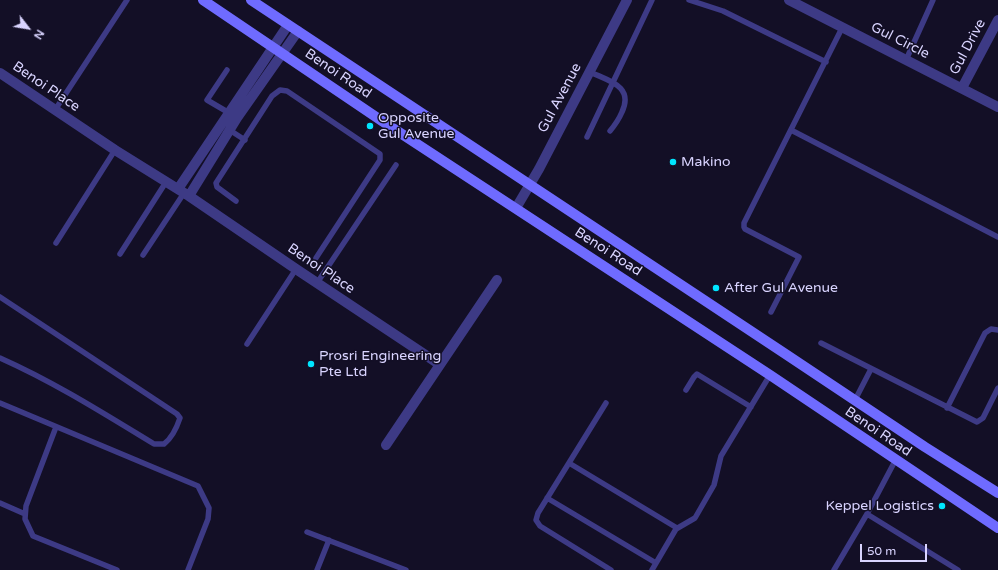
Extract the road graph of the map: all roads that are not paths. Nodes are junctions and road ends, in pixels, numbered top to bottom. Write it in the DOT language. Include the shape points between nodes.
graph roads {
  1 [pos="127,0"];
  2 [pos="202,0"];
  3 [pos="250,0"];
  4 [pos="627,0"];
  5 [pos="652,0"];
  6 [pos="689,0"];
  7 [pos="789,0"];
  8 [pos="933,0"];
  9 [pos="998,20"];
  10 [pos="288,25"];
  11 [pos="842,28"];
  12 [pos="298,31"];
  13 [pos="273,47"];
  14 [pos="283,54"];
  15 [pos="906,60"];
  16 [pos="826,62"];
  17 [pos="227,70"];
  18 [pos="590,72"];
  19 [pos="0,73"];
  20 [pos="613,83"];
  21 [pos="962,88"];
  22 [pos="998,106"];
  23 [pos="55,110"];
  24 [pos="233,116"];
  25 [pos="221,125"];
  26 [pos="791,130"];
  27 [pos="230,131"];
  28 [pos="610,131"];
  29 [pos="587,137"];
  30 [pos="245,140"];
  31 [pos="115,150"];
  32 [pos="396,165"];
  33 [pos="166,182"];
  34 [pos="530,186"];
  35 [pos="183,193"];
  36 [pos="236,201"];
  37 [pos="516,208"];
  38 [pos="998,237"];
  39 [pos="56,243"];
  40 [pos="120,254"];
  41 [pos="143,255"];
  42 [pos="316,258"];
  43 [pos="296,269"];
  44 [pos="497,280"];
  45 [pos="317,283"];
  46 [pos="0,297"];
  47 [pos="771,312"];
  48 [pos="998,330"];
  49 [pos="821,343"];
  50 [pos="247,344"];
  51 [pos="0,358"];
  52 [pos="439,364"];
  53 [pos="871,369"];
  54 [pos="770,375"];
  55 [pos="998,388"];
  56 [pos="686,390"];
  57 [pos="855,400"];
  58 [pos="0,403"];
  59 [pos="606,403"];
  60 [pos="751,407"];
  61 [pos="947,408"];
  62 [pos="56,426"];
  63 [pos="386,444"];
  64 [pos="896,460"];
  65 [pos="569,463"];
  66 [pos="998,493"];
  67 [pos="548,498"];
  68 [pos="0,502"];
  69 [pos="25,514"];
  70 [pos="867,514"];
  71 [pos="677,528"];
  72 [pos="998,528"];
  73 [pos="307,532"];
  74 [pos="328,540"];
  75 [pos="656,563"];
  76 [pos="117,570"];
  77 [pos="188,570"];
  78 [pos="317,570"];
  79 [pos="406,570"];
  80 [pos="611,570"];
  81 [pos="652,570"];
  82 [pos="834,570"];
  83 [pos="958,570"];
  1 -- 23 [label="lane"];
  2 -- 13 [label="main road, Benoi Road"];
  3 -- 10 [label="main road, Benoi Road"];
  4 -- 18 [label="street, Gul Avenue"];
  5 -- 20 [label="lane"];
  6 -- 16 [label="lane" via="723,11"];
  7 -- 11 [label="street, Gul Circle"];
  8 -- 15 [label="lane"];
  9 -- 21 [label="street, Gul Drive"];
  10 -- 12 [label="main road, Benoi Road"];
  10 -- 13 [label="street"];
  11 -- 15 [label="street, Gul Circle"];
  11 -- 16 [label="lane"];
  12 -- 14 [label="street"];
  12 -- 34 [label="main road, Benoi Road"];
  13 -- 14 [label="main road, Benoi Road"];
  13 -- 24 [label="street"];
  14 -- 24 [label="street"];
  14 -- 37 [label="main road, Benoi Road"];
  15 -- 21 [label="street, Gul Circle"];
  16 -- 26 [label="lane"];
  17 -- 24 [label="lane" via="207,100"];
  18 -- 20 [label="lane"];
  18 -- 34 [label="street, Gul Avenue"];
  19 -- 23 [label="street, Benoi Place"];
  20 -- 28 [label="lane" via="620,87 626,97 616,124"];
  20 -- 29 [label="lane"];
  21 -- 22 [label="street, Gul Circle"];
  23 -- 31 [label="street, Benoi Place"];
  24 -- 25 [label="street"];
  24 -- 27 [label="street"];
  25 -- 27 [label="lane"];
  25 -- 35 [label="street"];
  26 -- 38 [label="lane"];
  26 -- 47 [label="lane" via="744,223 748,231 799,257"];
  27 -- 30 [label="lane"];
  27 -- 35 [label="street"];
  30 -- 36 [label="lane" via="216,183 217,187"];
  30 -- 42 [label="lane" via="272,96 280,90 287,91 380,154 380,160"];
  31 -- 33 [label="street, Benoi Place"];
  31 -- 39 [label="lane"];
  32 -- 45 [label="lane"];
  33 -- 35 [label="street, Benoi Place"];
  33 -- 40 [label="lane"];
  34 -- 37 [label="street, Gul Avenue"];
  34 -- 57 [label="main road, Benoi Road"];
  35 -- 41 [label="lane"];
  35 -- 43 [label="street, Benoi Place"];
  37 -- 54 [label="main road, Benoi Road"];
  43 -- 45 [label="street, Benoi Place"];
  43 -- 50 [label="lane"];
  44 -- 52 [label="street"];
  45 -- 52 [label="street, Benoi Place"];
  46 -- 51 [label="lane" via="176,414 180,418 178,424 168,441 164,444 154,444 62,388"];
  48 -- 61 [label="lane" via="991,329 985,334"];
  49 -- 53 [label="lane"];
  52 -- 63 [label="street"];
  53 -- 57 [label="lane"];
  53 -- 61 [label="lane"];
  54 -- 60 [label="lane"];
  54 -- 64 [label="main road, Benoi Road"];
  55 -- 61 [label="lane" via="979,421"];
  56 -- 60 [label="lane" via="698,374"];
  57 -- 66 [label="main road, Benoi Road"];
  58 -- 62 [label="lane"];
  59 -- 65 [label="lane"];
  60 -- 71 [label="lane" via="721,456 714,485 695,518"];
  62 -- 69 [label="lane"];
  62 -- 77 [label="lane" via="198,486 209,508 208,519"];
  64 -- 70 [label="lane"];
  64 -- 72 [label="main road, Benoi Road"];
  65 -- 67 [label="lane"];
  65 -- 71 [label="lane"];
  67 -- 75 [label="lane"];
  67 -- 80 [label="lane" via="536,517 538,523"];
  68 -- 69 [label="lane"];
  69 -- 76 [label="lane" via="33,536"];
  70 -- 82 [label="lane"];
  70 -- 83 [label="lane"];
  71 -- 75 [label="lane"];
  73 -- 74 [label="lane"];
  74 -- 78 [label="lane"];
  74 -- 79 [label="lane"];
  75 -- 81 [label="lane"];
}
